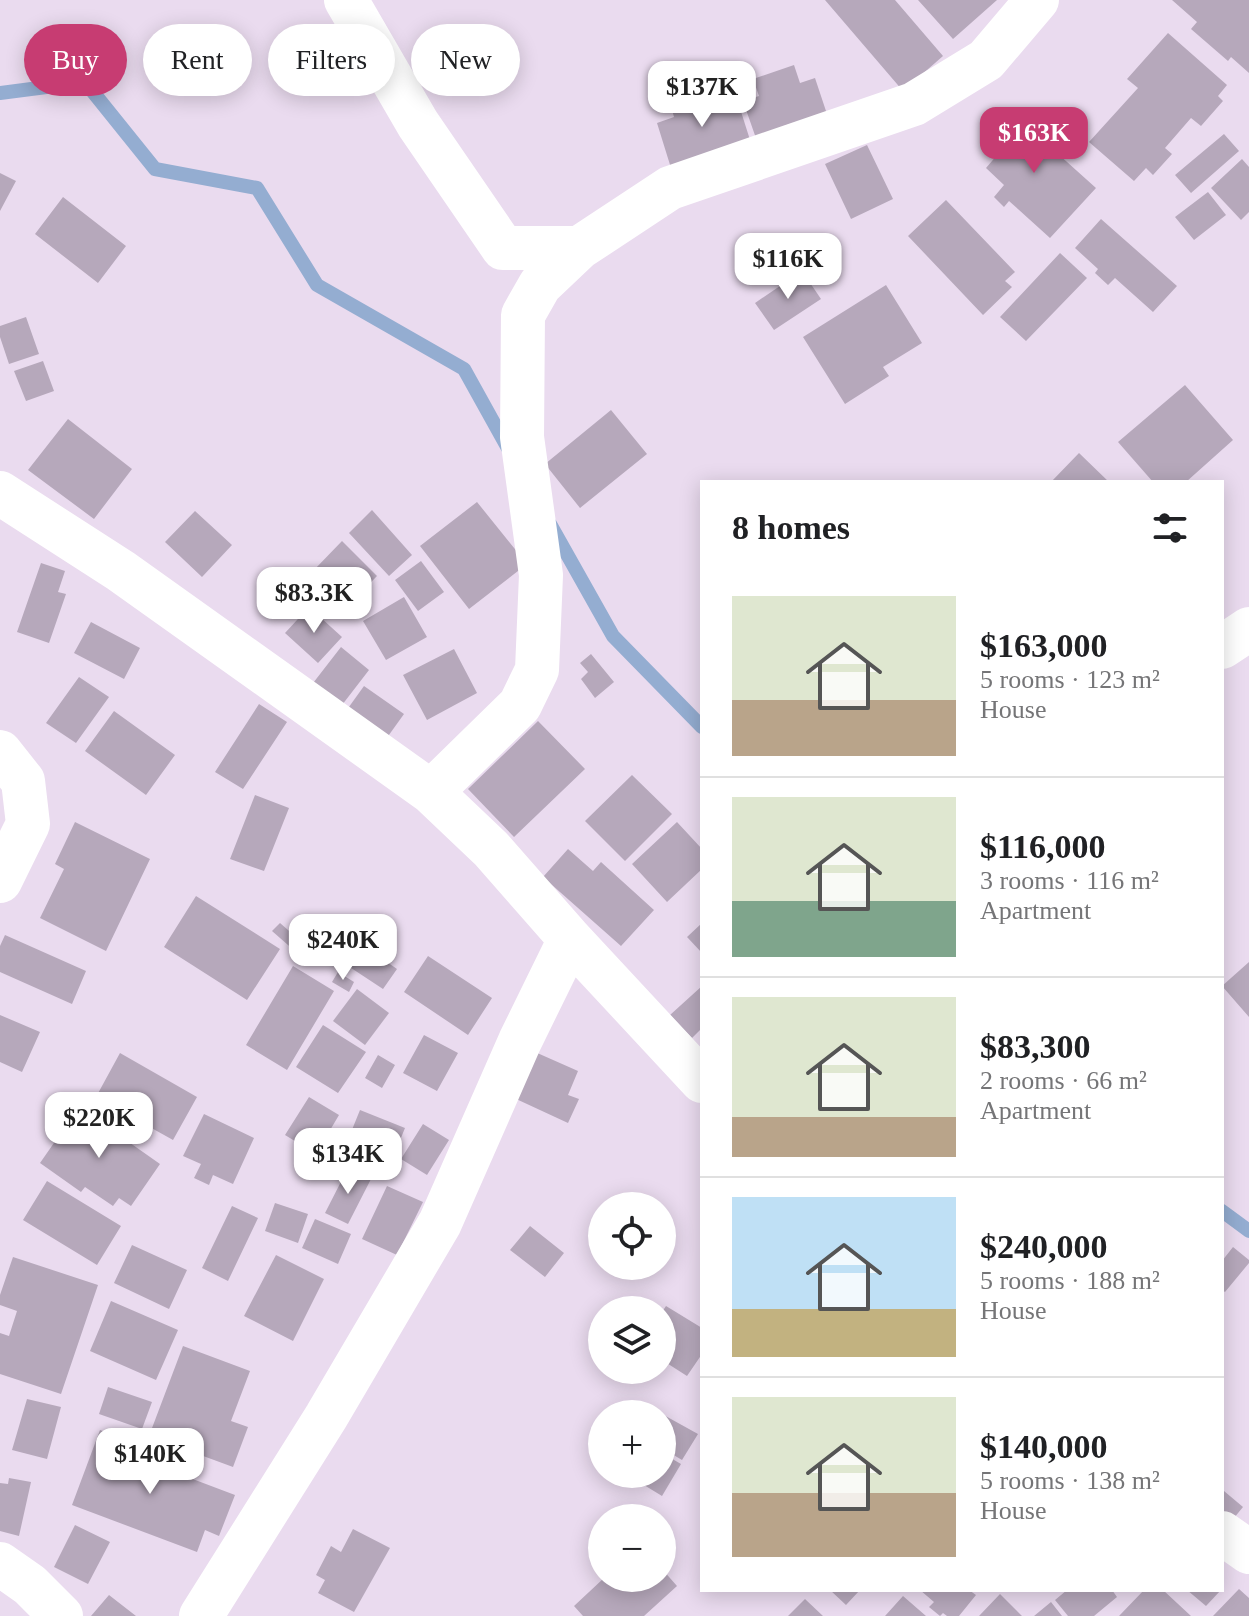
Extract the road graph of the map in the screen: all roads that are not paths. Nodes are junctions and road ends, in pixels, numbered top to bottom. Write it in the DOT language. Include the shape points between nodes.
graph roads {
  1 [pos="346,0"];
  2 [pos="1037,0"];
  3 [pos="579,248"];
  4 [pos="0,493"];
  5 [pos="1249,629"];
  6 [pos="1224,646"];
  7 [pos="0,752"];
  8 [pos="431,792"];
  9 [pos="0,881"];
  10 [pos="570,939"];
  11 [pos="700,1079"];
  12 [pos="1224,1534"];
  13 [pos="1249,1552"];
  14 [pos="0,1564"];
  15 [pos="61,1616"];
  16 [pos="201,1616"];
  1 -- 3 [label="street" via="418,124 503,248"];
  2 -- 3 [label="street" via="986,60 914,104 670,188"];
  3 -- 8 [label="street" via="540,285 523,315 522,437 541,575 537,670 520,705"];
  4 -- 8 [label="street" via="121,571"];
  5 -- 6 [label="street"];
  7 -- 9 [label="street" via="23,781 28,824"];
  8 -- 10 [label="street" via="491,849"];
  10 -- 11 [label="street"];
  10 -- 16 [label="street" via="440,1223"];
  12 -- 13 [label="street"];
  14 -- 15 [label="street"];
}
